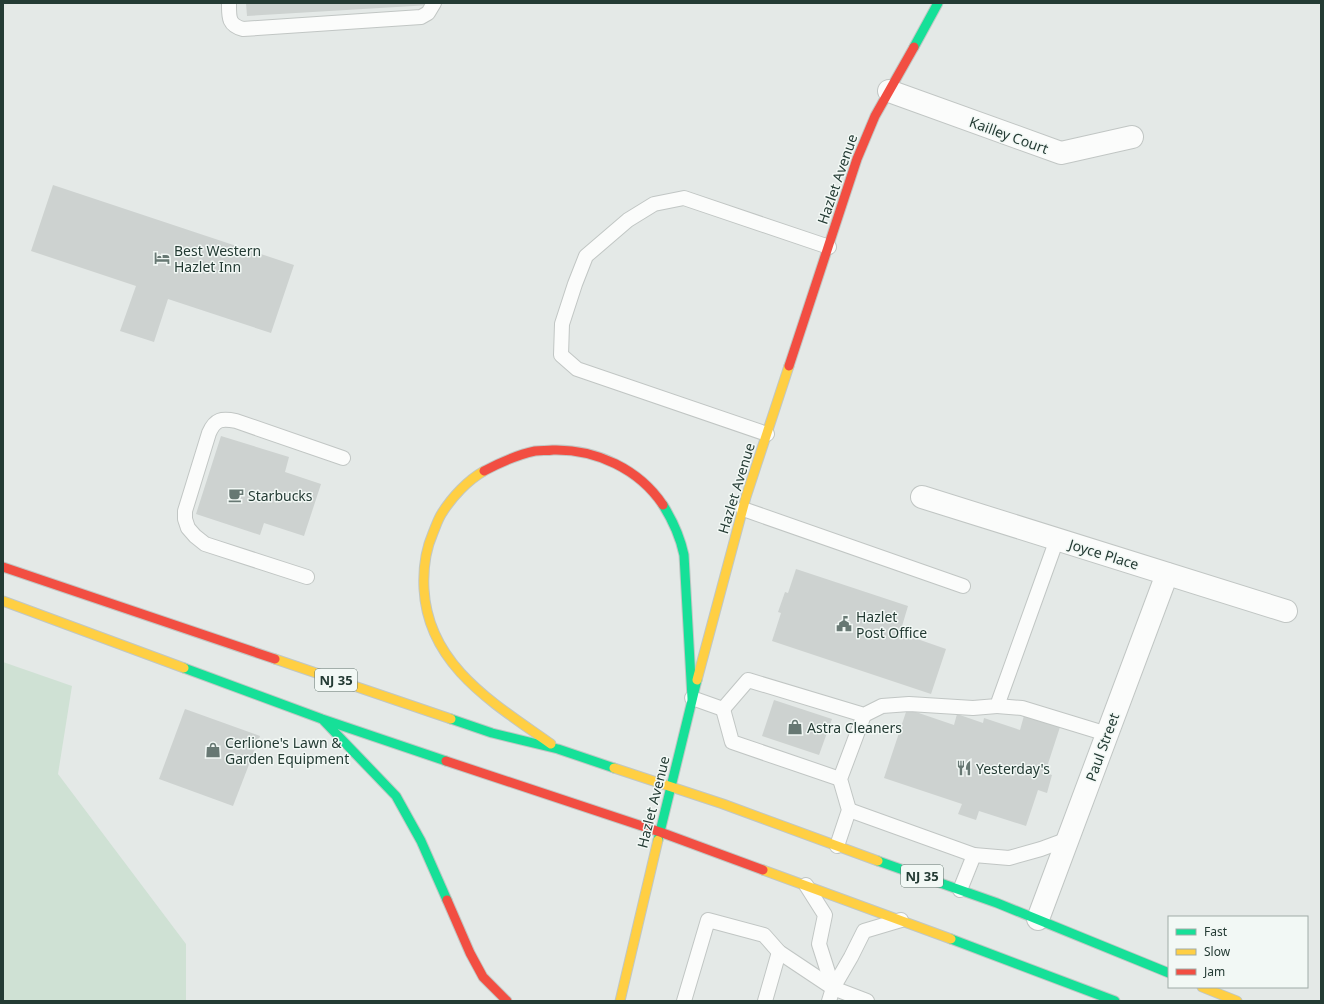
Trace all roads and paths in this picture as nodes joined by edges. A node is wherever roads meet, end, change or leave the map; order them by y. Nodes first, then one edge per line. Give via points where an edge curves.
1 (229, 3) edge
2 (434, 3) edge
3 (938, 3) edge
4 (889, 91) junction
5 (1132, 137) dead end
6 (829, 247) junction
7 (767, 434) junction
8 (343, 458) dead end
9 (922, 497) dead end
10 (743, 509) junction
11 (1057, 540) junction
12 (3, 567) edge
13 (1167, 574) junction
14 (307, 577) dead end
15 (963, 586) dead end
16 (3, 601) edge
17 (1286, 611) dead end
18 (692, 698) junction
19 (997, 706) junction
20 (723, 709) junction
21 (864, 715) junction
22 (322, 719) junction
23 (1107, 734) junction
24 (558, 749) junction
25 (840, 779) junction
26 (671, 786) junction
27 (849, 810) junction
28 (660, 832) junction
29 (1068, 839) junction
30 (837, 846) junction
31 (974, 855) junction
32 (805, 885) junction
33 (960, 890) junction
34 (1038, 919) junction
35 (901, 920) junction
36 (779, 952) junction
37 (1168, 973) edge
38 (1204, 988) edge
39 (831, 994) edge
40 (508, 1001) edge
41 (620, 1001) edge
42 (684, 1001) edge
43 (764, 1001) edge
44 (867, 1001) edge
45 (1115, 1001) edge
46 (1237, 1001) edge

1 - 2 lane via 229,18 237,28 244,29 421,16 428,13
3 - 4 main road, Hazlet Avenue
4 - 5 street, Kailley Court via 1061,153
4 - 6 main road, Hazlet Avenue via 875,116 858,159
6 - 7 main road, Hazlet Avenue
6 - 7 lane via 684,198 654,204 628,220 586,256 575,284 562,324 561,355 577,369
7 - 10 main road, Hazlet Avenue
8 - 14 lane via 236,421 218,421 209,433 186,504 185,519 188,528 206,544
9 - 11 street, Joyce Place
10 - 15 lane
10 - 18 main road, Hazlet Avenue
11 - 13 street, Joyce Place
11 - 19 lane
12 - 24 main road, NJ 35 via 492,733
13 - 17 street, Joyce Place
13 - 23 street, Paul Street
16 - 22 main road
18 - 20 lane
18 - 24 main road via 684,554 677,529 662,502 644,482 629,471 610,460 584,452 551,449 528,451 497,462 474,477 454,496 441,514 430,538 425,559 425,606 437,641 468,681
18 - 26 main road, Hazlet Avenue
19 - 21 lane via 973,708 909,704 882,706
19 - 23 lane via 1022,708
20 - 21 lane via 748,680
20 - 25 lane via 732,742
21 - 25 lane
22 - 28 main road
22 - 40 main road via 396,796 422,841 470,953 483,977
23 - 29 street, Paul Street
24 - 26 main road, NJ 35
25 - 27 lane
26 - 28 main road, Hazlet Avenue
26 - 30 main road, NJ 35
27 - 30 lane
27 - 31 lane
28 - 32 main road
28 - 41 main road, Hazlet Avenue
29 - 31 lane via 1009,858
29 - 34 street, Paul Street
30 - 33 main road, NJ 35
31 - 33 lane
32 - 35 main road
32 - 39 lane via 824,914 819,944
33 - 34 main road, NJ 35
34 - 37 main road, NJ 35
35 - 39 lane via 864,931
35 - 45 main road
36 - 39 lane
36 - 42 lane via 764,935 708,920
36 - 43 lane
38 - 46 main road
39 - 44 lane

